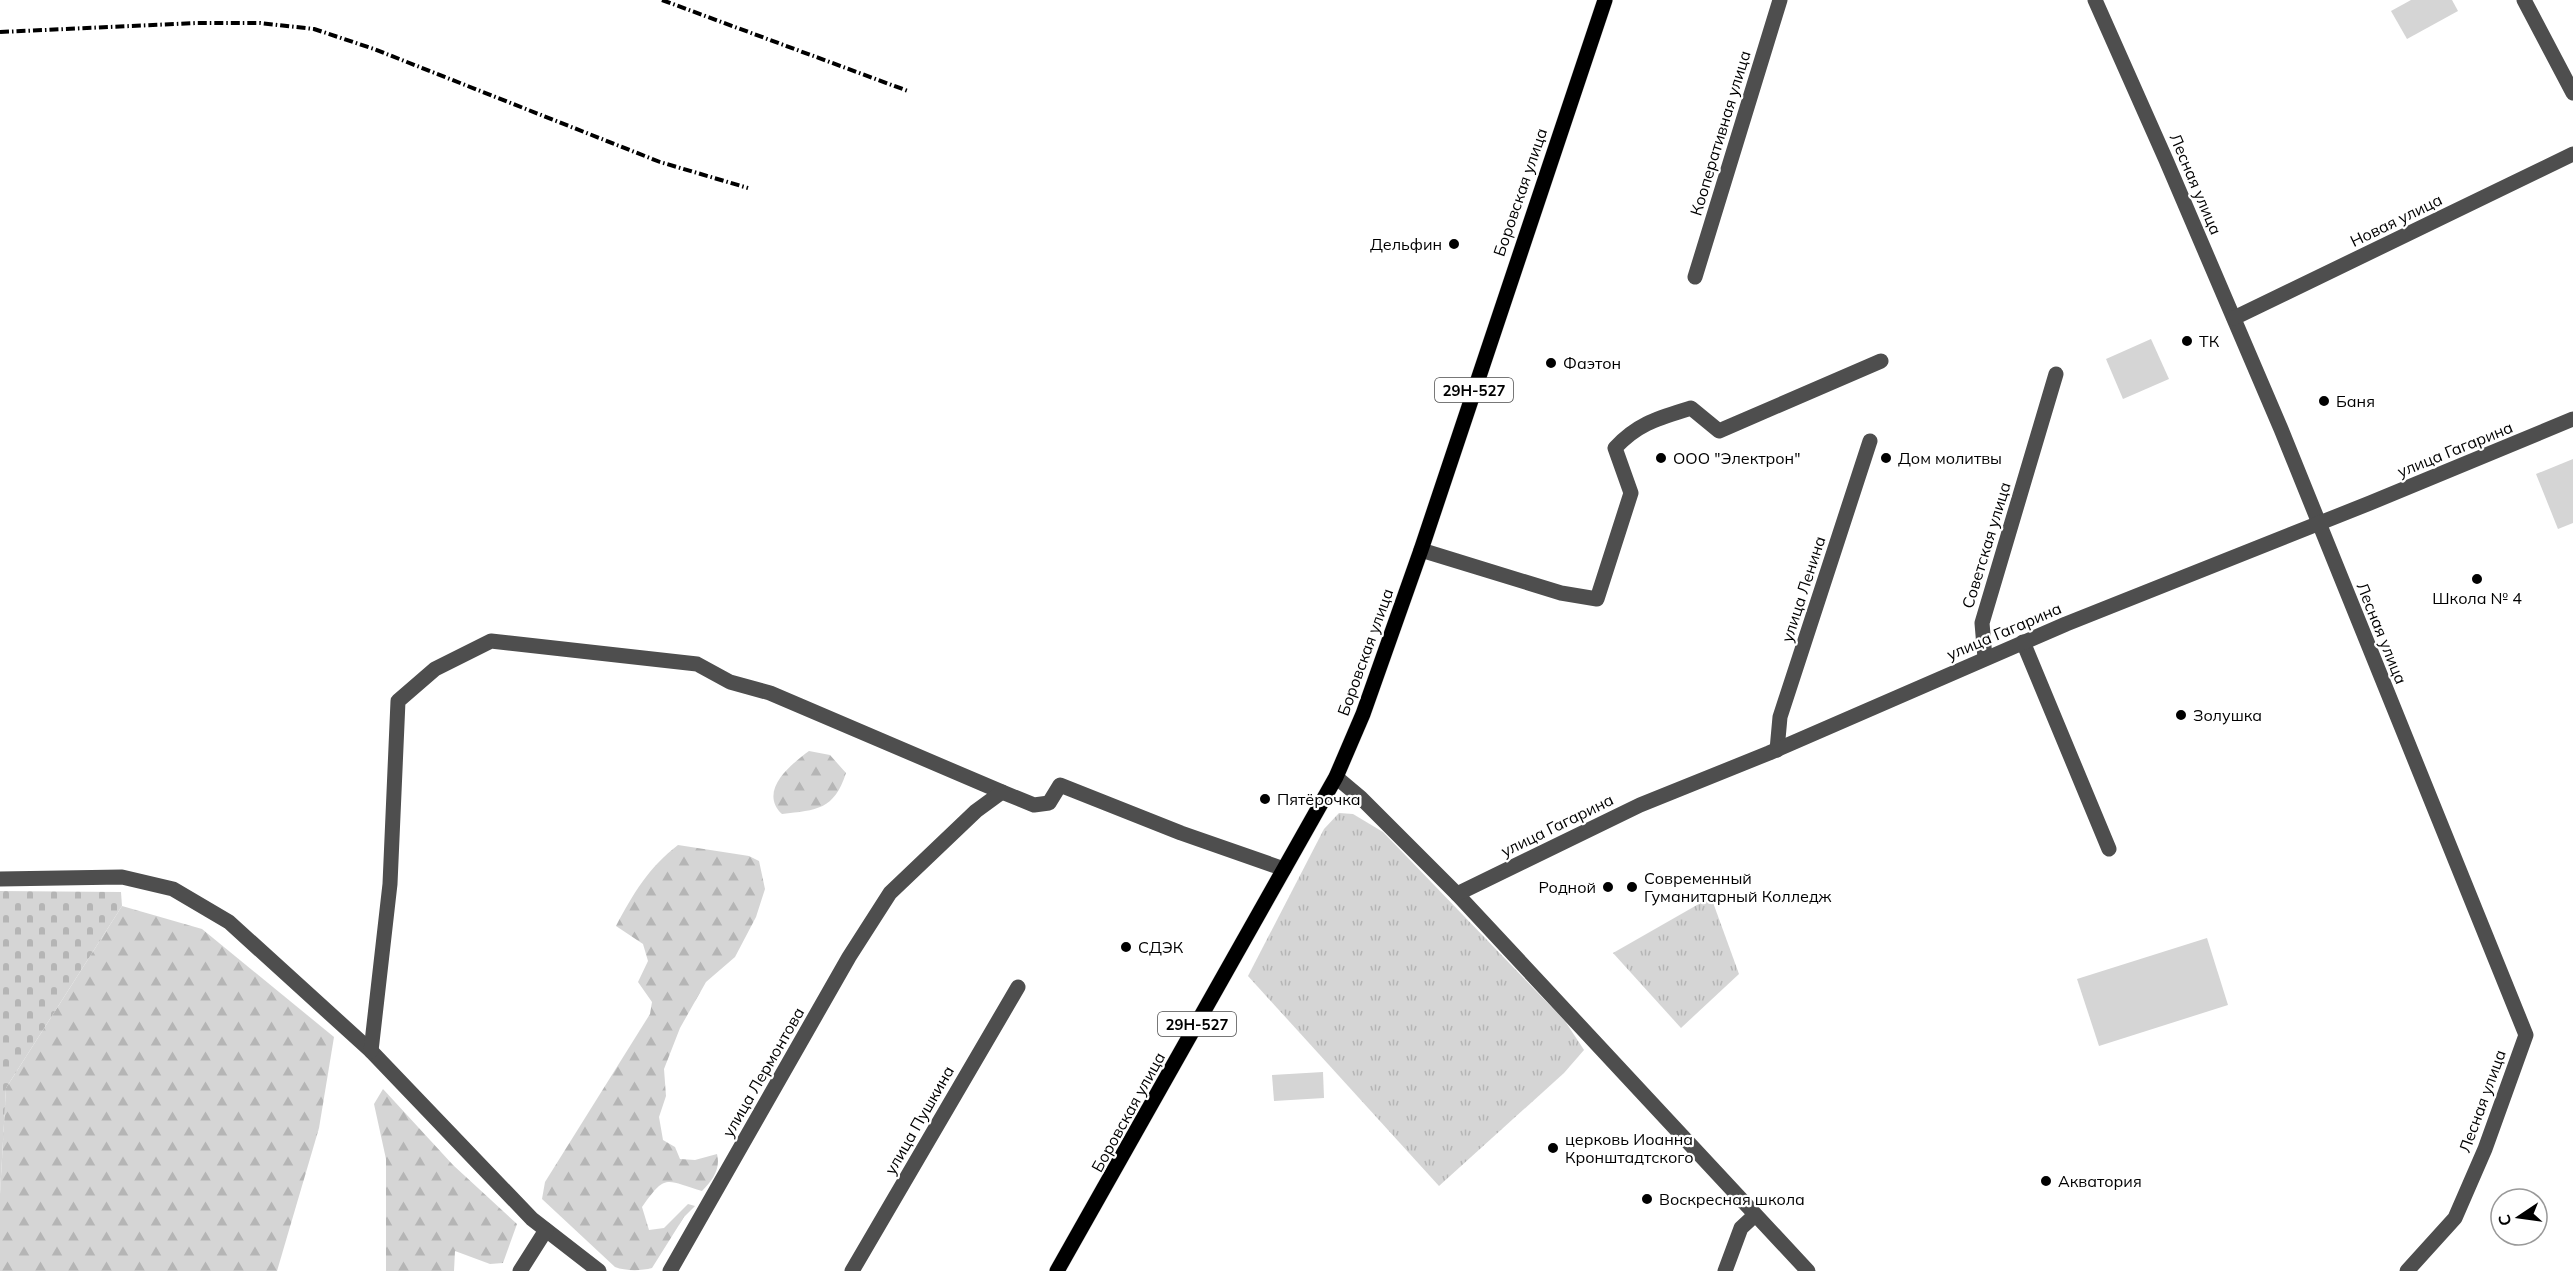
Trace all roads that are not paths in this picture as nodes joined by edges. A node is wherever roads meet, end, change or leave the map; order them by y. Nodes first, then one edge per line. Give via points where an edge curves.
1 (1605, 0) edge
2 (1780, 0) edge
3 (2095, 0) edge
4 (2524, 0) edge
5 (2573, 93) edge
6 (2573, 154) edge
7 (1695, 277) dead end
8 (2234, 318) junction
9 (1881, 361) dead end
10 (2056, 374) dead end
11 (2573, 419) edge
12 (1870, 441) dead end
13 (2319, 523) junction
14 (1421, 550) junction
15 (2023, 642) junction
16 (1985, 658) junction
17 (1777, 750) junction
18 (1336, 777) junction
19 (1002, 792) junction
20 (2109, 849) dead end
21 (1284, 869) junction
22 (0, 879) edge
23 (1457, 894) junction
24 (1018, 987) dead end
25 (371, 1051) junction
26 (1755, 1215) junction
27 (546, 1230) junction
28 (520, 1271) edge
29 (598, 1271) edge
30 (670, 1271) edge
31 (852, 1271) edge
32 (1057, 1271) edge
33 (1725, 1271) edge
34 (1808, 1271) edge
35 (2407, 1271) edge

1 - 14 main road, Боровская улица / 29Н-527
2 - 7 street, Кооперативная улица
3 - 8 street, Лесная улица
4 - 5 street
6 - 8 street, Новая улица
8 - 13 street, Лесная улица
9 - 14 street via 1719,431 1691,408 1643,424 1629,433 1615,448 1631,493 1597,599 1561,593
10 - 16 street, Советская улица via 1982,623
11 - 13 street, улица Гагарина
12 - 17 street, улица Ленина via 1779,717
13 - 15 street, улица Гагарина
13 - 35 street, Лесная улица via 2526,1035 2485,1149 2455,1218
14 - 18 main road, Боровская улица / 29Н-527 via 1363,714
15 - 16 street, улица Гагарина
15 - 20 street
16 - 17 street, улица Гагарина
17 - 23 street, улица Гагарина via 1640,805
18 - 21 main road, Боровская улица / 29Н-527
18 - 23 street
19 - 21 street via 1034,805 1049,803 1060,784
19 - 25 street via 770,693 730,682 697,664 491,641 435,669 398,701 390,884
19 - 30 street, улица Лермонтова via 890,892
21 - 32 main road, Боровская улица / 29Н-527
22 - 25 street via 122,877 173,889 229,922
23 - 26 street
24 - 31 street, улица Пушкина
25 - 27 street
26 - 33 street via 1741,1228
26 - 34 street
27 - 28 street
27 - 29 street

